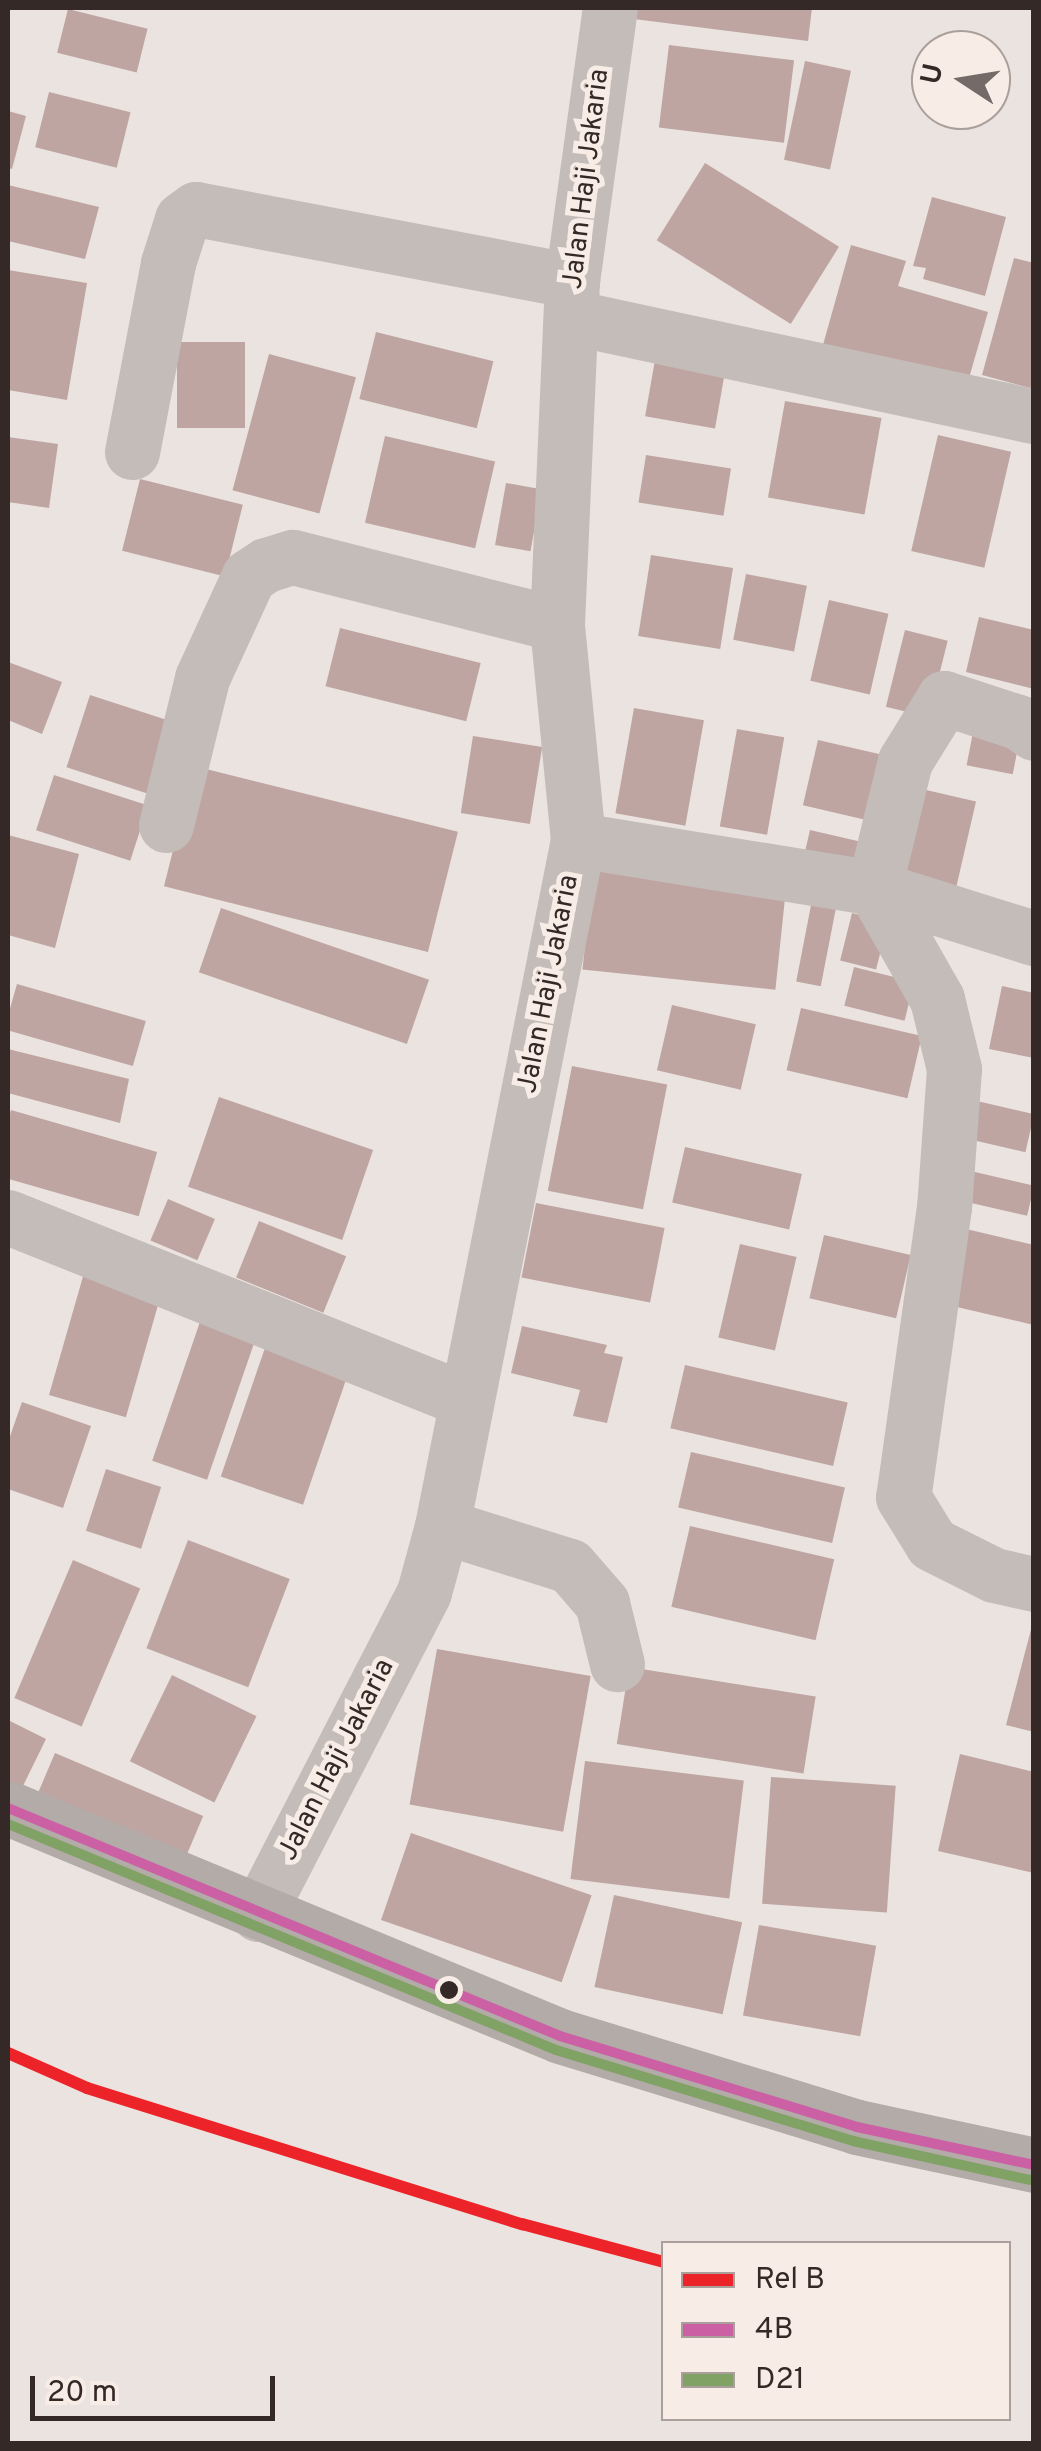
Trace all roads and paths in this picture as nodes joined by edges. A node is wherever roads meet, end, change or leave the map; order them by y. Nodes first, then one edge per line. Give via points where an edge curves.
1 (610, 8) edge
2 (571, 299) junction
3 (1034, 416) edge
4 (132, 452) dead end
5 (557, 624) junction
6 (1034, 733) edge
7 (166, 826) dead end
8 (578, 840) junction
9 (874, 888) junction
10 (1034, 938) edge
11 (8, 1216) edge
12 (466, 1400) junction
13 (442, 1526) junction
14 (1034, 1584) edge
15 (617, 1664) dead end
16 (8, 1808) edge
17 (8, 1847) edge
18 (258, 1914) junction
19 (1034, 2166) edge

1 - 2 street, Jalan Haji Jakaria
2 - 3 street
2 - 4 street via 196,209 182,219 168,263
2 - 5 street, Jalan Haji Jakaria
5 - 7 street via 293,557 266,565 249,576 202,678
5 - 8 street, Jalan Haji Jakaria
6 - 9 street via 944,698 905,761
8 - 9 street
8 - 12 street, Jalan Haji Jakaria
9 - 10 street
9 - 14 street via 937,999 954,1070 944,1206 903,1497 932,1544 994,1575
11 - 12 street
12 - 13 street, Jalan Haji Jakaria
13 - 15 street via 570,1566 602,1603
13 - 18 street, Jalan Haji Jakaria via 424,1592
16 - 18 main road
17 - 18 main road
18 - 19 main road via 560,2036 857,2127

